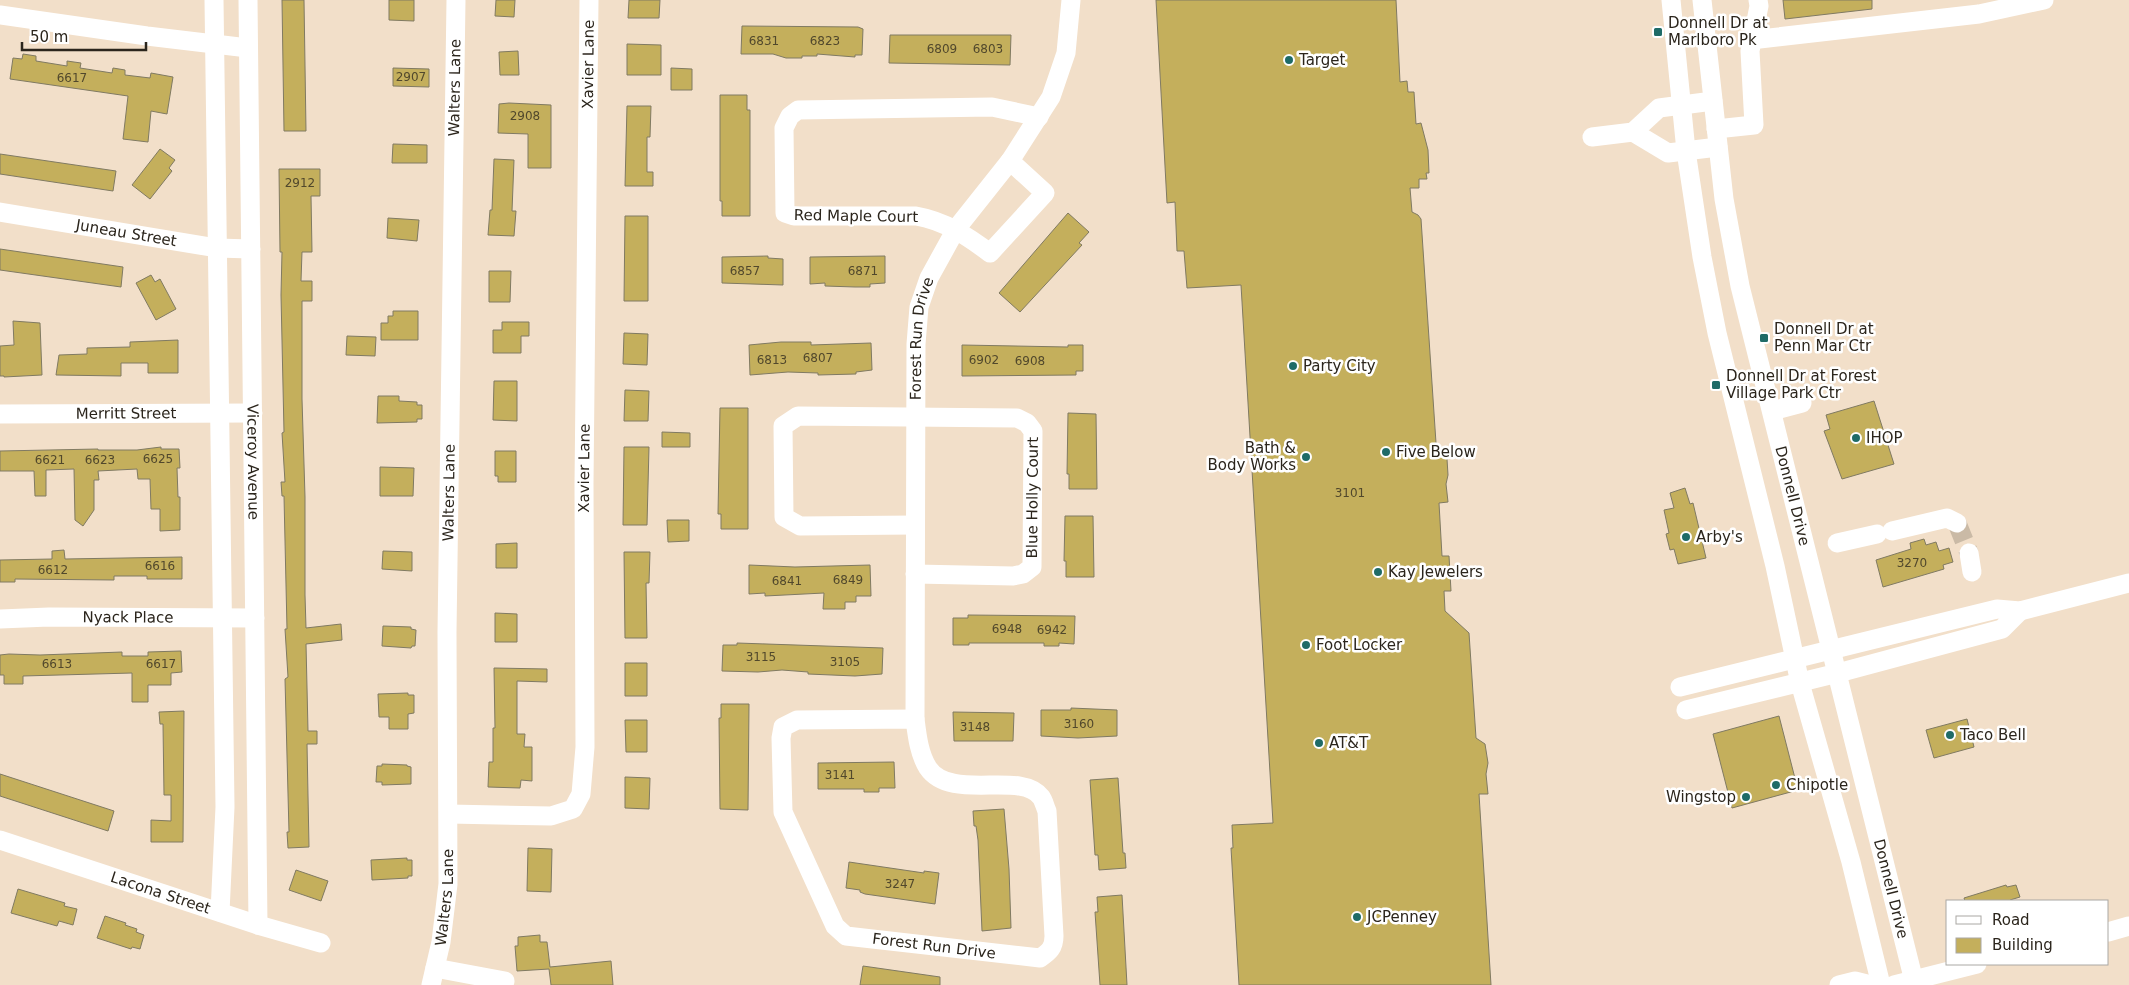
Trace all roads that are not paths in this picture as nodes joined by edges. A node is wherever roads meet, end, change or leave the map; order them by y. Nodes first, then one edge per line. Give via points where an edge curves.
1 (214, 0) edge
2 (248, 0) edge
3 (456, 0) edge
4 (589, 0) edge
5 (1071, 0) edge
6 (1671, 0) edge
7 (1702, 0) edge
8 (1758, 0) edge
9 (2044, 0) edge
10 (0, 16) edge
11 (1751, 40) junction
12 (214, 45) junction
13 (248, 48) junction
14 (1713, 101) junction
15 (1681, 104) junction
16 (1039, 116) junction
17 (1633, 132) junction
18 (1592, 137) dead end
19 (1717, 138) junction
20 (1686, 151) junction
21 (1010, 161) junction
22 (0, 212) edge
23 (956, 229) junction
24 (217, 248) junction
25 (251, 249) junction
26 (1802, 403) dead end
27 (1772, 412) junction
28 (219, 413) junction
29 (254, 413) junction
30 (0, 414) edge
31 (918, 418) junction
32 (1958, 524) dead end
33 (916, 525) junction
34 (1837, 544) dead end
35 (1969, 553) tunnel mouth
36 (1972, 572) dead end
37 (915, 574) junction
38 (2129, 583) edge
39 (2020, 611) junction
40 (223, 618) junction
41 (255, 618) junction
42 (0, 619) edge
43 (1832, 651) junction
44 (1795, 660) junction
45 (1838, 673) junction
46 (1800, 682) junction
47 (1680, 688) dead end
48 (1686, 710) dead end
49 (916, 719) junction
50 (449, 814) junction
51 (0, 840) edge
52 (220, 912) junction
53 (258, 925) junction
54 (2129, 926) edge
55 (2109, 932) edge
56 (321, 942) dead end
57 (1974, 965) edge
58 (433, 977) edge
59 (505, 982) dead end
60 (1914, 982) edge
61 (1839, 985) edge
62 (1871, 985) edge
63 (1882, 985) edge
64 (1894, 985) edge

1 - 12 street
2 - 13 street, Viceroy Avenue
3 - 50 street, Walters Lane via 448,632
4 - 50 street, Xavier Lane via 585,747 581,794 573,809 551,816
5 - 16 street, Forest Run Drive via 1066,53 1051,97
6 - 15 street
7 - 14 street, Donnell Drive
8 - 11 street
9 - 11 street via 1979,14
10 - 12 street
11 - 19 street via 1754,125
12 - 13 street
12 - 24 street
13 - 25 street, Viceroy Avenue
14 - 15 street
14 - 19 street, Donnell Drive
15 - 17 street via 1659,108
15 - 20 street
16 - 21 street, Forest Run Drive
16 - 23 street, Red Maple Court via 992,107 813,109 798,110 790,116 784,128 785,213 794,216 916,216
17 - 18 street
17 - 20 street via 1668,153
19 - 20 street
19 - 27 street, Donnell Drive via 1740,286
20 - 44 street via 1717,333
21 - 23 street, Forest Run Drive
21 - 23 street, Red Maple Court via 1045,193 990,253
22 - 24 street, Juneau Street
23 - 31 street, Forest Run Drive via 929,278 919,307 916,344
24 - 25 street, Juneau Street
24 - 28 street
25 - 29 street, Viceroy Avenue
26 - 27 street
27 - 43 street, Donnell Drive
28 - 29 street, Merritt Street
28 - 30 street, Merritt Street
28 - 40 street
29 - 41 street, Viceroy Avenue
31 - 33 street, Forest Run Drive
31 - 33 street via 798,416 783,426 784,517 800,526
31 - 37 street, Blue Holly Court via 1018,418 1027,423 1032,431 1033,555 1032,567 1013,576
32 - 34 street via 1947,518
33 - 37 street, Forest Run Drive
35 - 36 street
37 - 49 street, Forest Run Drive
38 - 39 street
39 - 43 street via 1997,609
39 - 45 street via 2002,629
40 - 41 street, Nyack Place
40 - 42 street, Nyack Place
40 - 52 street via 225,807
41 - 53 street, Viceroy Avenue
43 - 44 street
43 - 45 street, Donnell Drive
44 - 46 street
44 - 47 street
45 - 46 street
45 - 60 street, Donnell Drive
46 - 48 street
46 - 63 street
49 - 49 street, Forest Run Drive via 923,756 929,769 942,779 964,784 1020,786 1041,797 1047,811 1054,945 1040,958 846,936 835,926 783,812 783,727 797,720
50 - 58 street, Walters Lane via 448,884
51 - 52 street, Lacona Street
52 - 53 street, Lacona Street
53 - 56 street, Lacona Street
54 - 55 street
57 - 60 street
58 - 59 street
60 - 64 street
61 - 62 street via 1855,981

